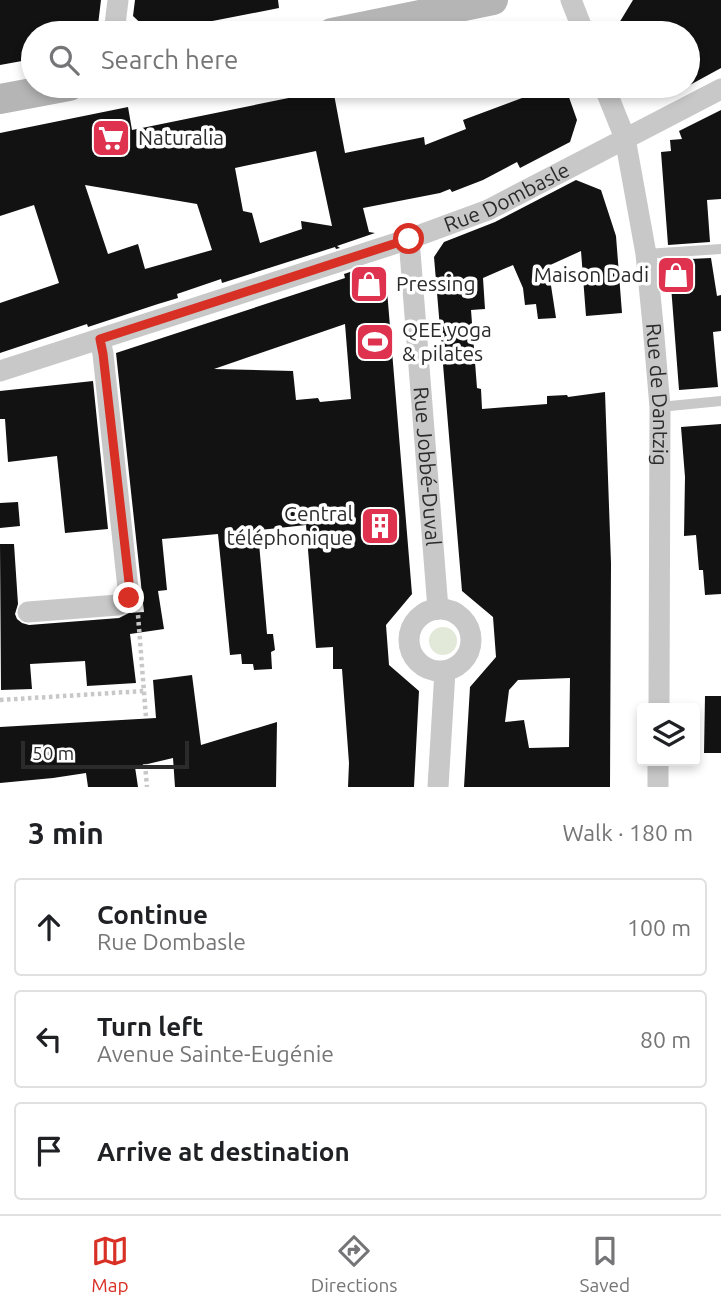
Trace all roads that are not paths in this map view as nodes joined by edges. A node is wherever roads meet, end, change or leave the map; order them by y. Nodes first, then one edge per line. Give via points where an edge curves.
1 (118, 0) edge
2 (494, 0) edge
3 (571, 0) edge
4 (442, 5) edge
5 (115, 21) edge
6 (379, 21) edge
7 (579, 21) edge
8 (721, 89) edge
9 (21, 95) edge
10 (609, 98) edge
11 (0, 99) edge
12 (625, 138) junction
13 (409, 239) junction
14 (721, 249) edge
15 (646, 254) junction
16 (100, 339) junction
17 (0, 371) edge
18 (721, 401) edge
19 (660, 407) junction
20 (438, 609) junction
21 (28, 612) dead end
22 (444, 671) junction
23 (659, 703) edge
24 (658, 766) edge
25 (438, 787) edge
26 (658, 787) edge

1 - 5 street
2 - 4 main road
3 - 7 street
4 - 6 main road
8 - 12 street, Rue Dombasle
9 - 11 main road
10 - 12 street, Rue de Dantzig
12 - 13 street, Rue Dombasle via 488,210
12 - 15 street, Rue de Dantzig
13 - 16 street, Rue Dombasle
13 - 20 street, Rue Jobbé-Duval
14 - 15 lane
15 - 19 street, Rue de Dantzig
16 - 17 street, Rue Dombasle
16 - 21 street via 129,598 118,605
18 - 19 lane
19 - 23 street, Rue de Dantzig
20 - 22 street via 462,618 470,633 466,657
20 - 22 street via 413,624 409,644 425,668
22 - 25 street
24 - 26 street

